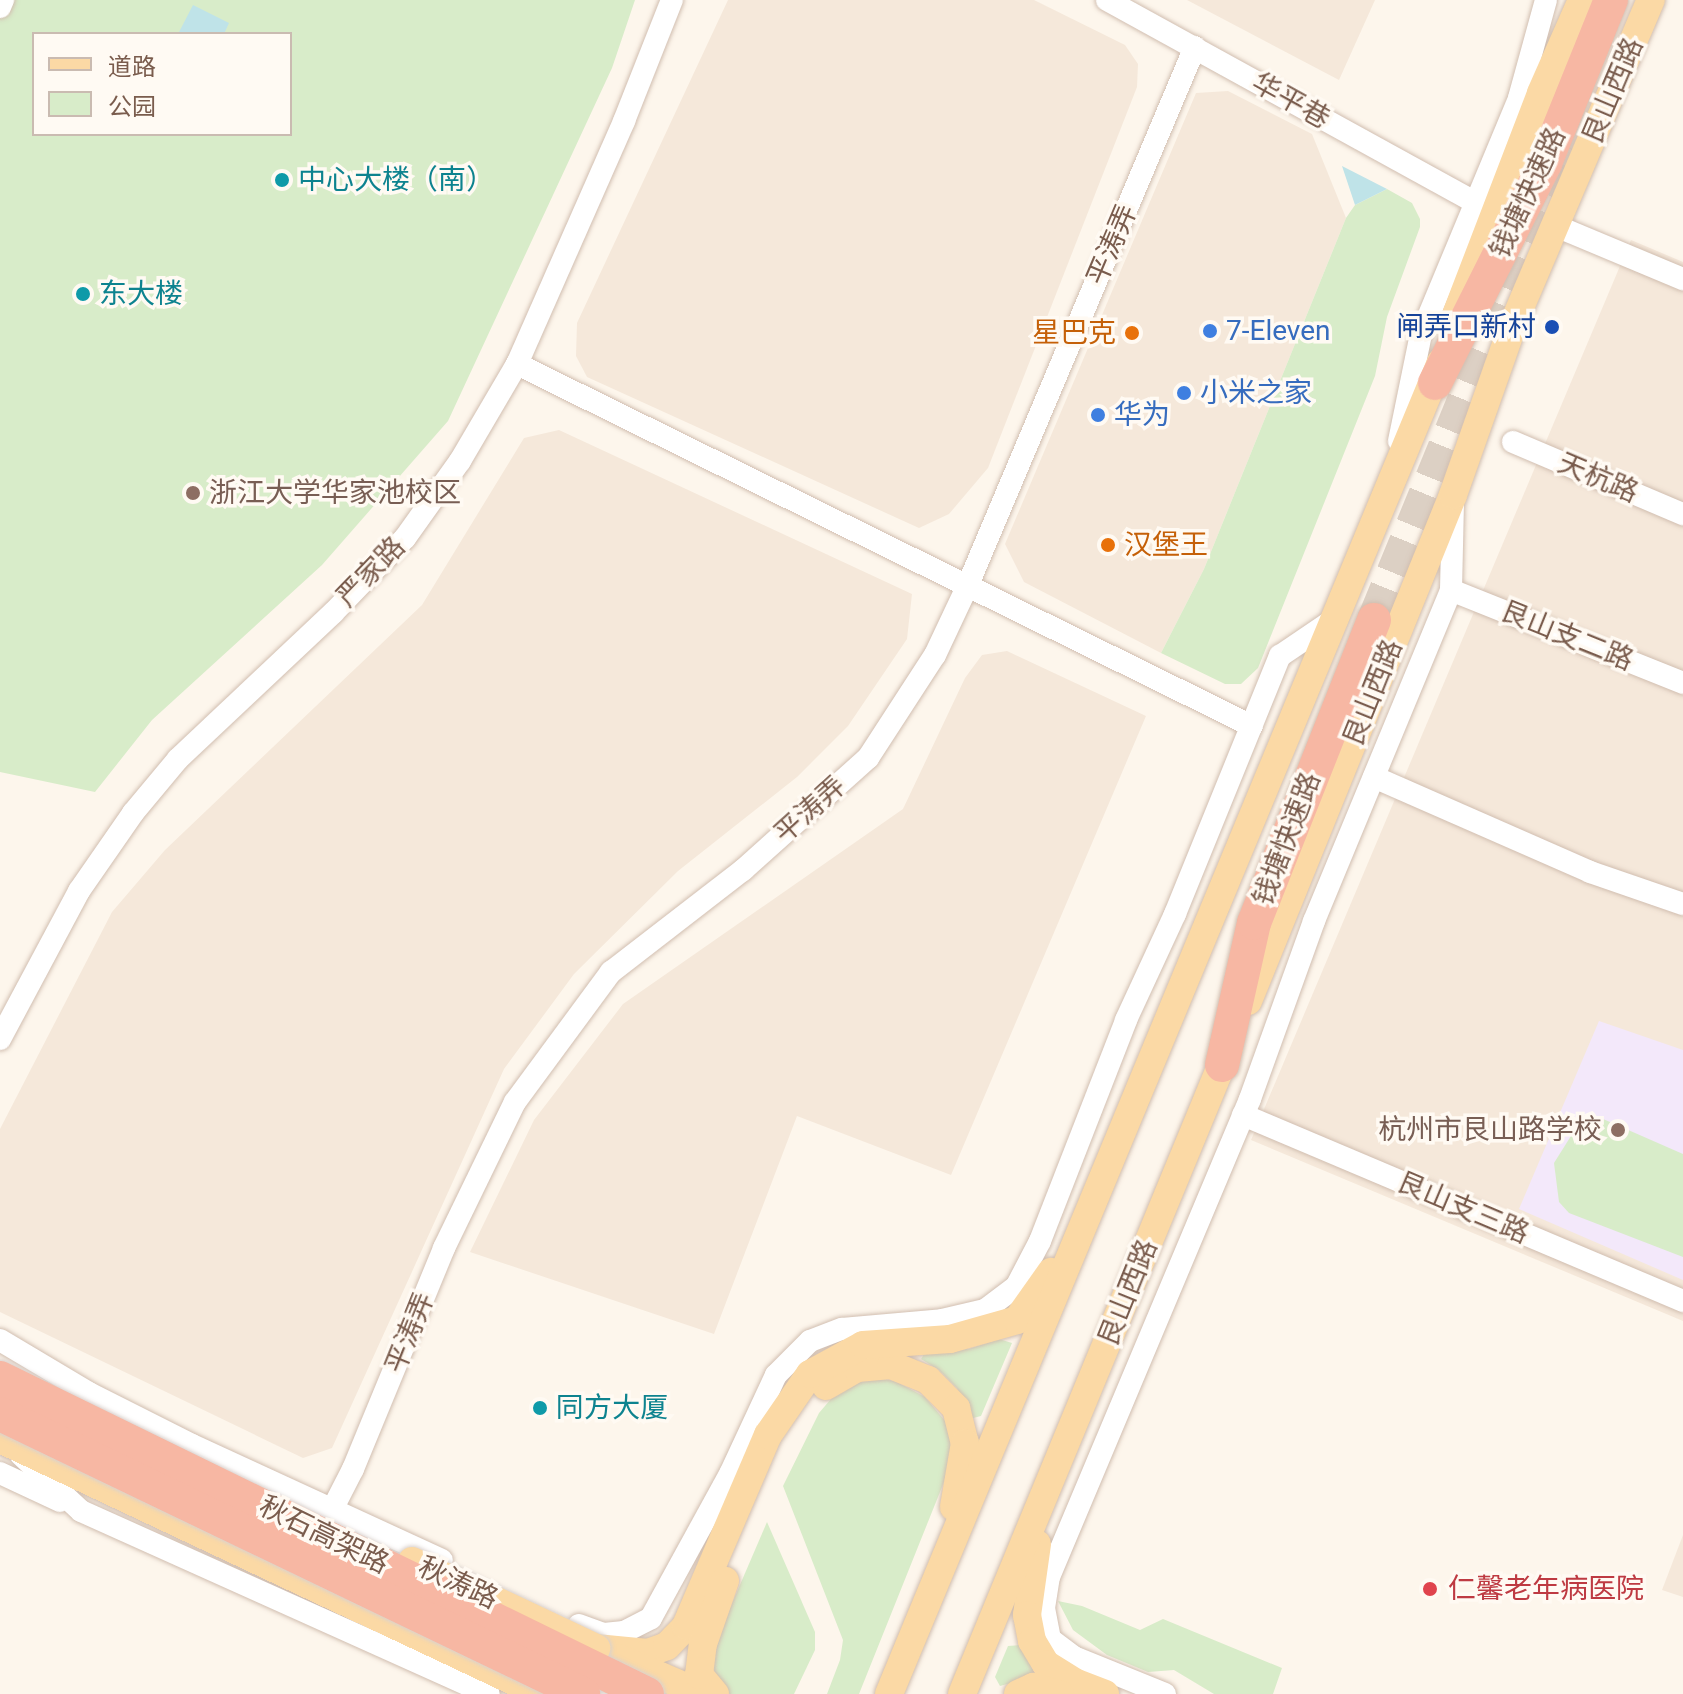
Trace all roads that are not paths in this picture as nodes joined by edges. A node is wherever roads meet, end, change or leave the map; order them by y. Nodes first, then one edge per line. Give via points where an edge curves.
1 (3, 0) edge
2 (672, 0) edge
3 (1107, 0) edge
4 (1546, 0) edge
5 (1565, 0) edge
6 (1582, 0) edge
7 (1611, 0) edge
8 (1651, 0) edge
9 (0, 7) edge
10 (1195, 47) junction
11 (1541, 93) junction
12 (1475, 202) junction
13 (1556, 226) junction
14 (1683, 279) edge
15 (517, 364) junction
16 (1435, 383) junction
17 (1513, 442) dead end
18 (1390, 483) junction
19 (1453, 495) junction
20 (1683, 514) edge
21 (967, 587) junction
22 (1451, 590) junction
23 (1333, 620) junction
24 (1374, 620) tunnel mouth
25 (1683, 683) edge
26 (1252, 726) junction
27 (1374, 777) junction
28 (1683, 904) edge
29 (0, 1039) edge
30 (1222, 1065) junction
31 (1243, 1115) junction
32 (1078, 1236) junction
33 (1683, 1301) edge
34 (0, 1340) edge
35 (0, 1361) edge
36 (0, 1378) edge
37 (3, 1432) edge
38 (0, 1473) edge
39 (1053, 1476) junction
40 (333, 1508) junction
41 (81, 1511) junction
42 (947, 1556) junction
43 (579, 1625) junction
44 (596, 1648) junction
45 (564, 1693) edge
46 (489, 1694) edge
47 (647, 1694) edge
48 (702, 1694) edge
49 (715, 1694) edge
50 (889, 1694) edge
51 (962, 1694) edge
52 (1018, 1694) edge
53 (1060, 1694) edge
54 (1105, 1694) edge
55 (1165, 1694) edge

1 - 9 street
2 - 15 street, 严家路
3 - 10 street, 华平巷
4 - 12 street via 1519,98
5 - 11 main road
6 - 11 main road
7 - 16 highway, 钱塘快速路 via 1545,163
8 - 13 main road, 艮山西路
10 - 12 street, 华平巷
10 - 21 street, 平涛弄
11 - 16 main road via 1462,293
12 - 18 street via 1421,334
13 - 14 street
13 - 19 main road, 艮山西路 via 1514,322
15 - 21 street
15 - 29 street, 严家路 via 460,461 405,538 178,759 133,813 79,891
16 - 18 main road
17 - 20 street, 天杭路
18 - 23 main road
19 - 22 street
19 - 30 main road, 艮山西路
21 - 26 street
21 - 40 street, 平涛弄 via 935,655 868,758 743,870 611,972 515,1102 444,1248
22 - 25 street, 艮山支二路
22 - 27 street
23 - 26 street via 1280,656
23 - 32 main road
24 - 30 highway, 钱塘快速路 via 1254,923
26 - 43 street via 1126,1020 1040,1241 1016,1287 985,1310 942,1320 842,1329 810,1341 776,1375 730,1474 651,1618 624,1632 604,1634
27 - 28 street via 1576,867
27 - 31 street
30 - 39 main road, 艮山西路
31 - 33 street, 艮山支三路
31 - 55 street via 1049,1577 1044,1608 1050,1639 1074,1657
32 - 42 main road
32 - 44 main road via 1017,1320 950,1339 863,1345 810,1374 768,1435 686,1626 667,1646 648,1653
34 - 40 street via 115,1406
35 - 44 main road, 秋涛路, bridge via 134,1432
36 - 47 highway, 秋石高架路, bridge
37 - 41 street
37 - 45 highway, 秋石高架路, bridge
38 - 41 street
39 - 51 main road, 艮山西路
39 - 54 main road via 1029,1588 1032,1641 1046,1664
40 - 43 street
41 - 46 street
42 - 49 main road via 965,1443 956,1408 928,1380 891,1365 857,1368 831,1381 784,1442 715,1604 699,1675
42 - 50 main road
43 - 45 street
44 - 48 main road, 秋涛路
52 - 53 main road via 1033,1687

